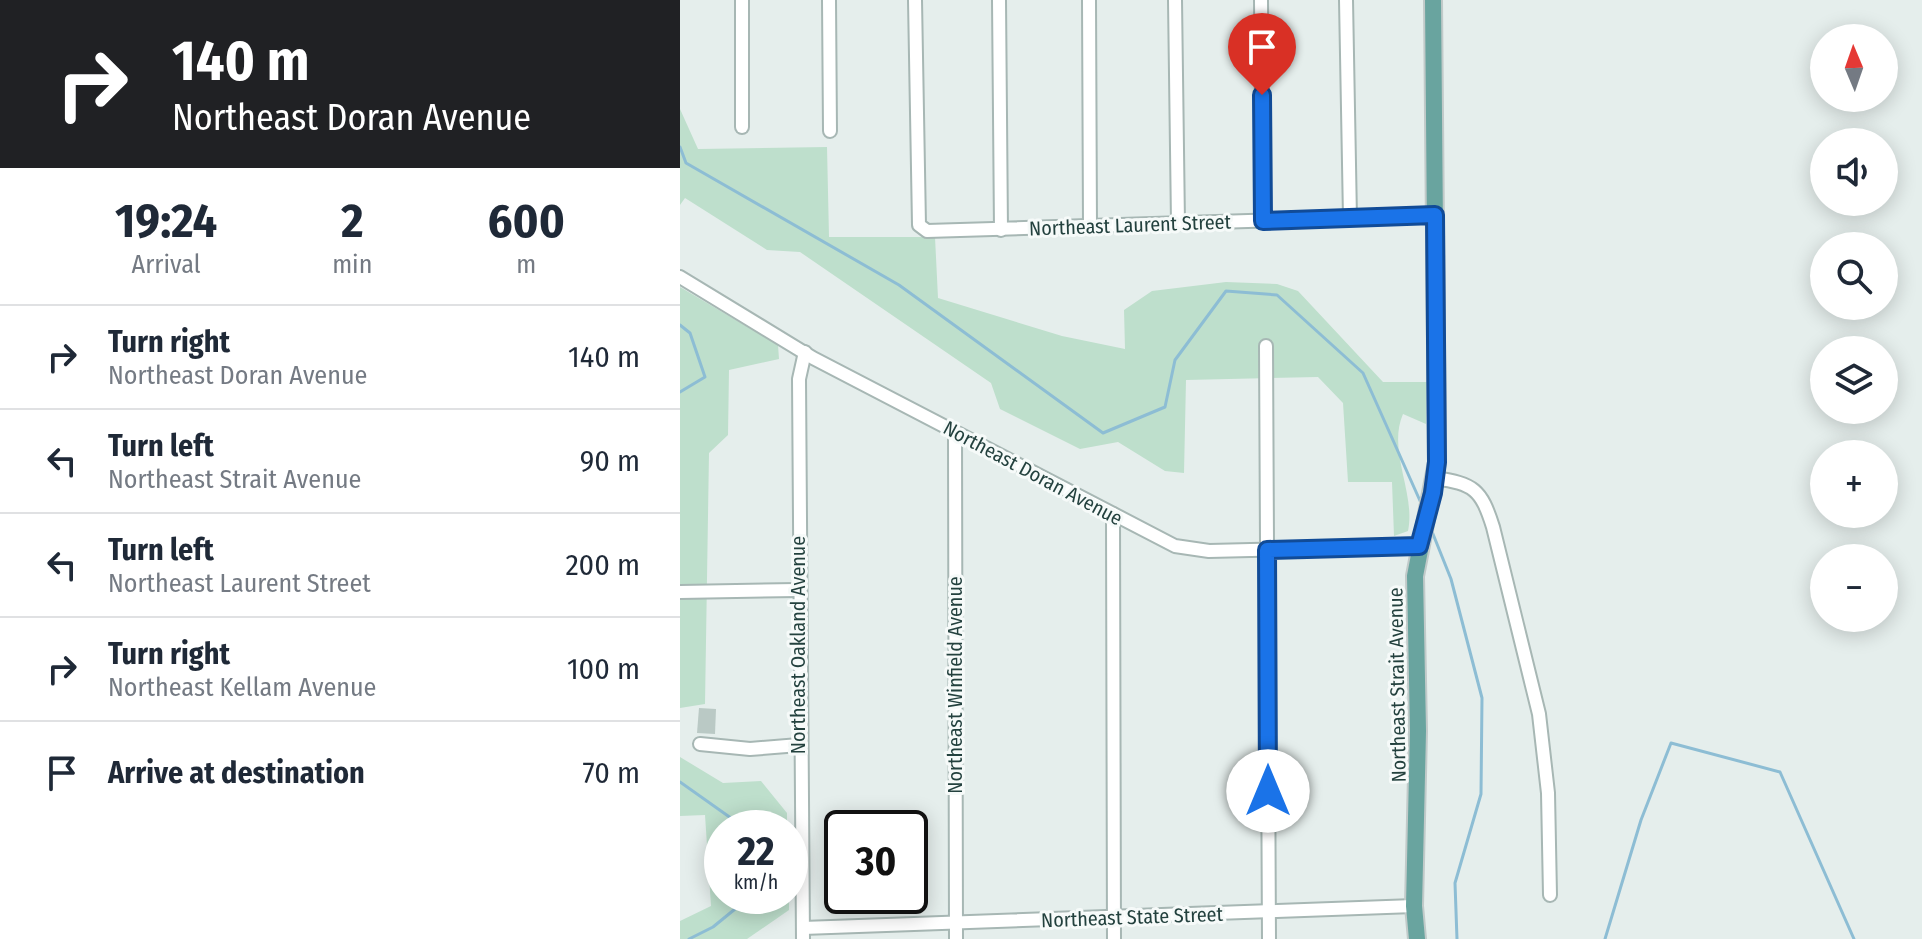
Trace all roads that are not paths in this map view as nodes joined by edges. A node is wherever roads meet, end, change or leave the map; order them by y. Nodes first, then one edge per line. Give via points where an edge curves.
1 (742, 0) edge
2 (829, 0) edge
3 (915, 0) edge
4 (999, 0) edge
5 (1089, 0) edge
6 (1175, 0) edge
7 (1261, 0) edge
8 (1346, 0) edge
9 (1433, 0) edge
10 (742, 127) dead end
11 (830, 131) dead end
12 (1435, 215) junction
13 (1350, 218) junction
14 (1263, 221) junction
15 (1178, 223) junction
16 (1090, 226) junction
17 (1001, 230) junction
18 (680, 277) edge
19 (1266, 346) dead end
20 (805, 352) junction
21 (955, 432) junction
22 (1435, 478) junction
23 (1113, 514) junction
24 (1419, 546) junction
25 (1267, 550) junction
26 (797, 590) junction
27 (680, 592) edge
28 (700, 744) dead end
29 (799, 745) junction
30 (1550, 895) dead end
31 (1414, 906) junction
32 (1269, 912) junction
33 (1114, 917) junction
34 (956, 923) junction
35 (803, 934) edge
36 (956, 939) edge
37 (1114, 939) edge
38 (1269, 939) edge
39 (1417, 939) edge

1 - 10 street
2 - 11 street
3 - 17 street, Northeast Laurent Street via 922,228
4 - 17 street
5 - 16 street
6 - 15 street
7 - 14 street
8 - 13 street
9 - 12 main road, Northeast Strait Avenue
12 - 13 street, Northeast Laurent Street
12 - 22 main road, Northeast Strait Avenue
13 - 14 street, Northeast Laurent Street
14 - 15 street, Northeast Laurent Street
15 - 16 street, Northeast Laurent Street
16 - 17 street, Northeast Laurent Street
18 - 20 street, Northeast Doran Avenue
19 - 25 street
20 - 21 street, Northeast Doran Avenue
20 - 26 street, Northeast Oakland Avenue via 799,379
21 - 23 street, Northeast Doran Avenue
21 - 34 street, Northeast Winfield Avenue
22 - 24 main road, Northeast Strait Avenue
22 - 30 street via 1472,487 1485,502 1493,527 1539,714 1548,793
23 - 25 street, Northeast Doran Avenue via 1186,549
23 - 33 street
24 - 25 street, Northeast Doran Avenue
24 - 31 main road, Northeast Strait Avenue
25 - 32 street
26 - 27 street
26 - 29 street, Northeast Oakland Avenue
28 - 29 street via 750,749
29 - 35 street, Northeast Oakland Avenue
31 - 32 street, Northeast State Street
31 - 39 main road, Northeast Strait Avenue
32 - 33 street, Northeast State Street
32 - 38 street
33 - 34 street, Northeast State Street
33 - 37 street
34 - 35 street, Northeast State Street
34 - 36 street, Northeast Winfield Avenue

